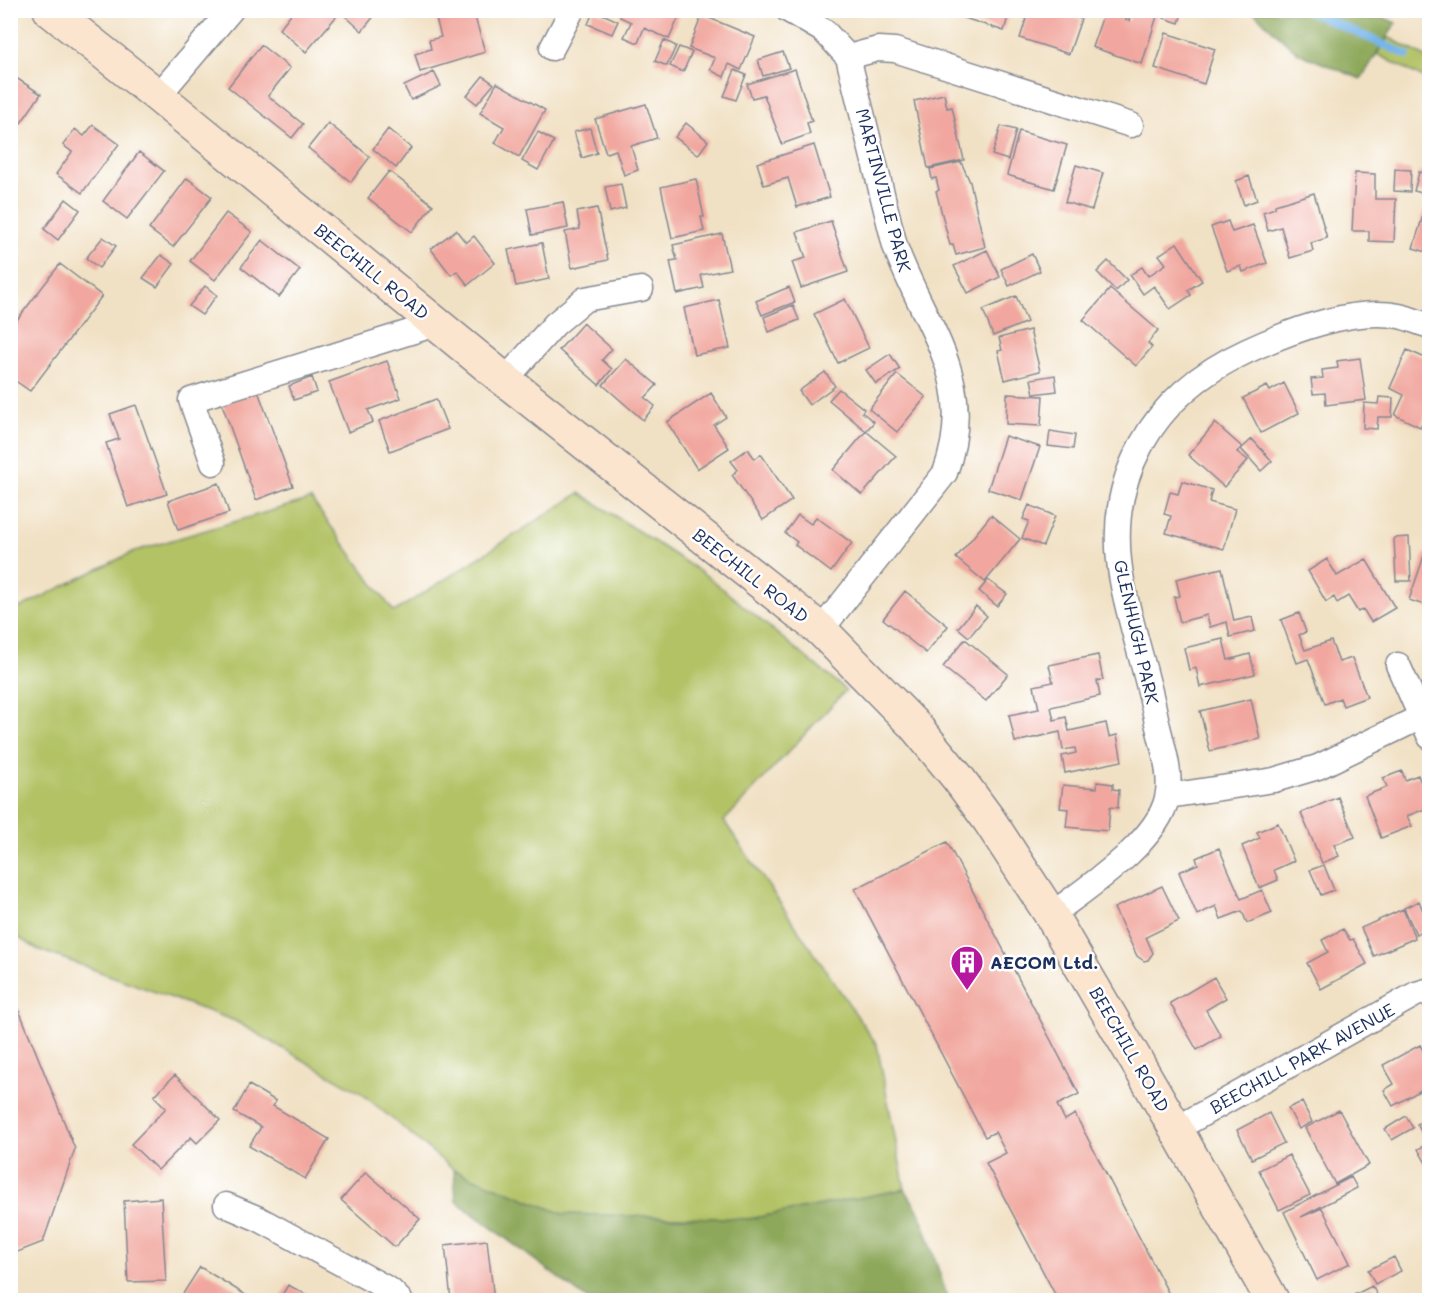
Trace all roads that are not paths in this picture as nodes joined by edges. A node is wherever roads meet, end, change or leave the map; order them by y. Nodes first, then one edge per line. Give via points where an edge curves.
1 (50, 10) edge
2 (231, 10) edge
3 (572, 10) edge
4 (788, 10) edge
5 (552, 48) dead end
6 (848, 57) junction
7 (158, 96) junction
8 (1131, 125) dead end
9 (641, 289) dead end
10 (436, 324) junction
11 (1430, 326) edge
12 (505, 380) junction
13 (213, 463) dead end
14 (821, 630) junction
15 (1398, 665) dead end
16 (1425, 727) edge
17 (1168, 796) junction
18 (1051, 915) junction
19 (1430, 990) edge
20 (1176, 1129) junction
21 (226, 1205) dead end
22 (400, 1300) edge
23 (1272, 1300) edge

1 - 7 street, BEECHILL ROAD
2 - 7 street
3 - 5 street
4 - 6 street, MARTINVILLE PARK via 824,31
6 - 8 street via 895,50
6 - 14 street, MARTINVILLE PARK via 895,246 949,363 958,419 954,449 945,473
7 - 10 street, BEECHILL ROAD
9 - 12 street via 585,299 555,324
10 - 12 street, BEECHILL ROAD
10 - 13 street via 191,400
11 - 17 street, GLENHUGH PARK via 1400,316 1371,314 1273,339 1224,361 1189,387 1161,413 1142,441 1124,484 1118,511 1118,546 1123,585 1152,699
12 - 14 street, BEECHILL ROAD
14 - 18 street, BEECHILL ROAD via 916,727 958,778
15 - 16 street
16 - 17 street via 1274,780
17 - 18 street via 1156,822 1125,857
18 - 20 street, BEECHILL ROAD
19 - 20 street, BEECHILL PARK AVENUE via 1416,994
20 - 23 street, BEECHILL ROAD
21 - 22 street via 381,1285

